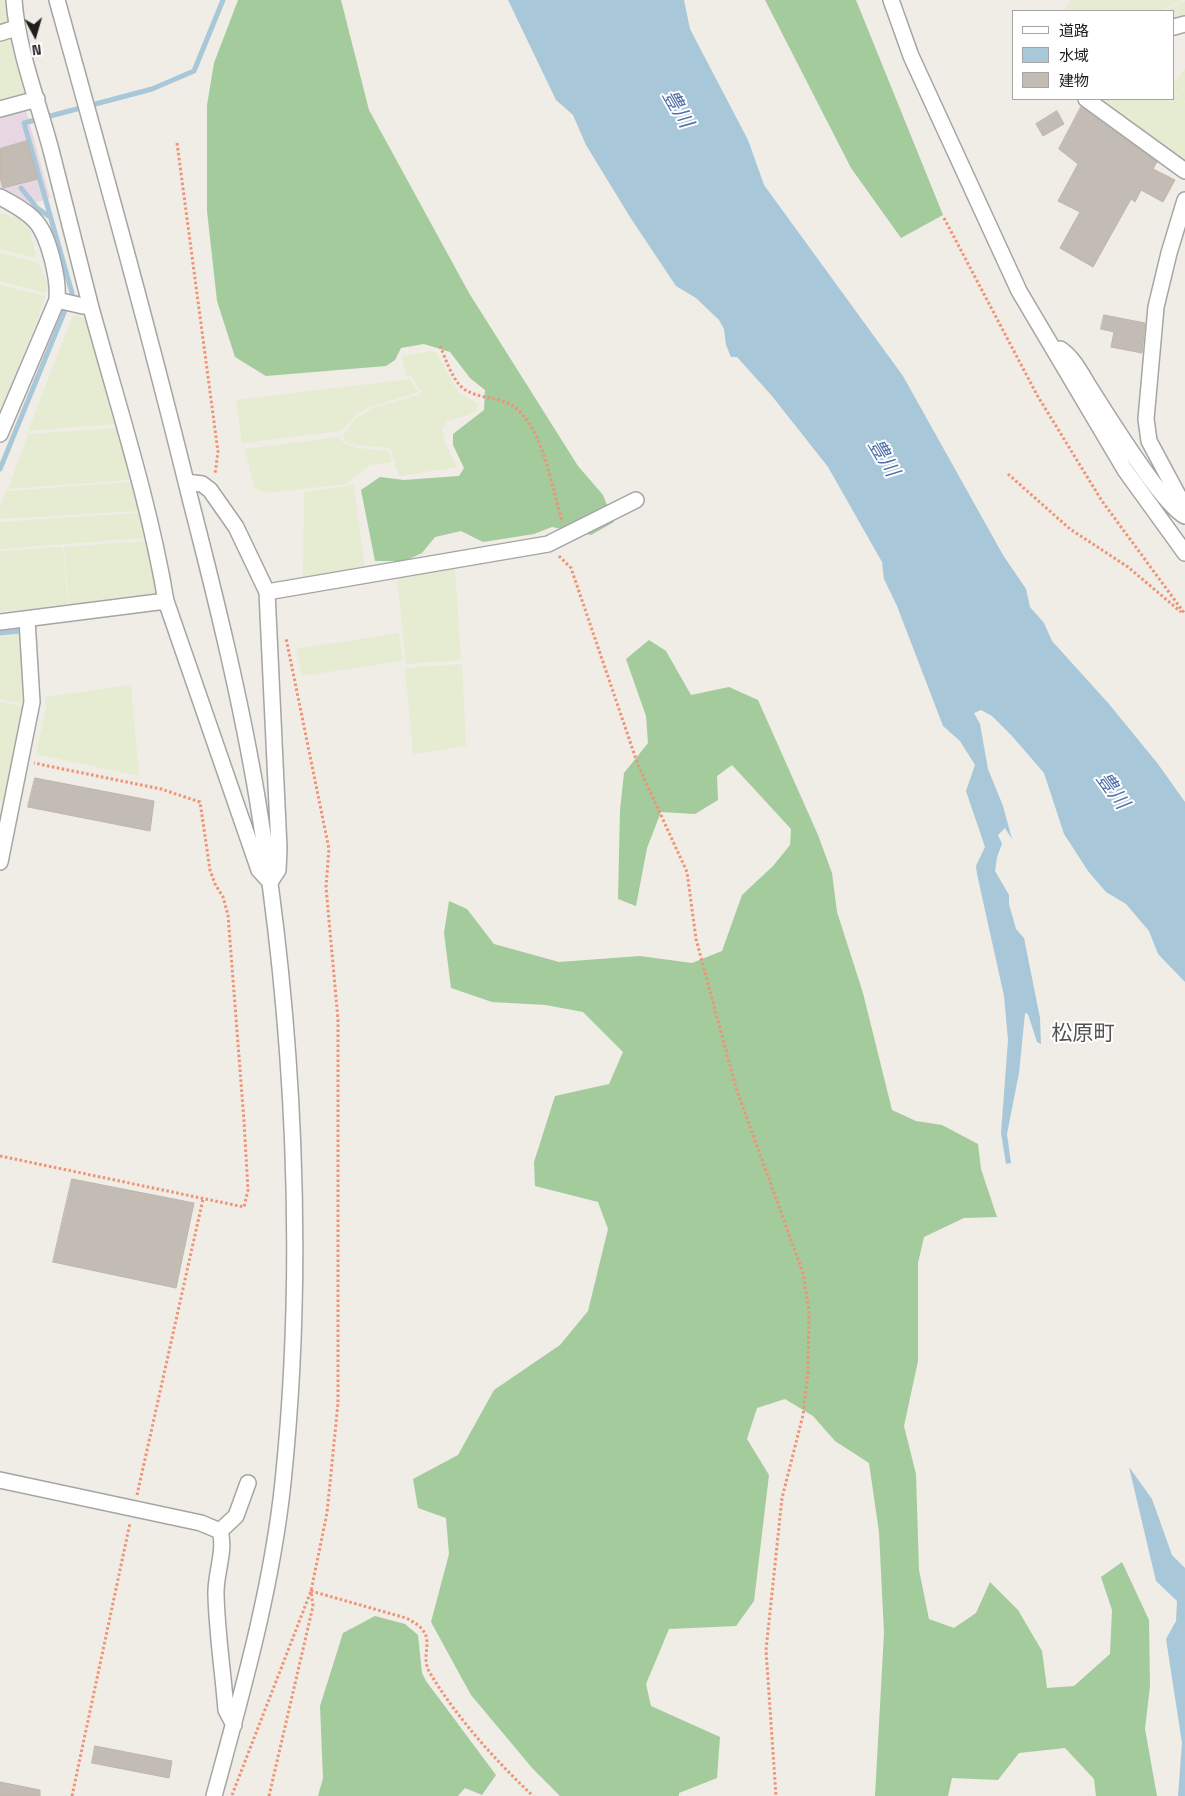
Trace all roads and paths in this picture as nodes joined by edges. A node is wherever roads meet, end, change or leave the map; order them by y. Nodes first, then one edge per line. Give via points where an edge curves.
1 (14, 0) edge
2 (57, 0) edge
3 (891, 0) edge
4 (16, 28) junction
5 (0, 33) edge
6 (1087, 100) edge
7 (38, 104) junction
8 (0, 109) edge
9 (177, 143) dead end
10 (1185, 171) edge
11 (0, 197) edge
12 (1185, 200) edge
13 (944, 218) dead end
14 (1183, 218) edge
15 (59, 301) junction
16 (87, 305) junction
17 (1050, 344) junction
18 (440, 346) dead end
19 (0, 434) edge
20 (1008, 474) dead end
21 (186, 482) junction
22 (210, 490) junction
23 (636, 500) dead end
24 (1185, 508) edge
25 (1185, 516) edge
26 (566, 535) junction
27 (548, 544) junction
28 (1185, 553) edge
29 (267, 592) junction
30 (166, 601) junction
31 (1185, 615) edge
32 (28, 620) junction
33 (0, 622) edge
34 (285, 632) dead end
35 (22, 760) junction
36 (0, 862) edge
37 (270, 882) junction
38 (0, 1156) edge
39 (0, 1480) edge
40 (248, 1484) dead end
41 (220, 1530) junction
42 (311, 1591) junction
43 (234, 1725) junction
44 (214, 1796) edge
45 (232, 1796) edge
46 (269, 1796) edge
47 (533, 1796) edge
48 (776, 1796) edge

1 - 4 street
2 - 21 street via 143,308
3 - 17 street via 911,56 1018,291
4 - 5 street
4 - 7 street
6 - 10 street
7 - 8 street
7 - 16 street
9 - 22 path via 218,452
11 - 15 street via 22,208 46,234
12 - 14 street
13 - 31 path via 1037,395 1102,502
14 - 24 street via 1169,253 1156,307 1146,419 1149,441
15 - 16 street
15 - 19 street
16 - 30 street via 123,416 158,555
17 - 25 street via 1063,350 1075,364 1166,499
17 - 28 street via 1125,470
18 - 26 path via 456,380 464,389 516,408 533,431
20 - 31 path via 1070,529 1128,567
21 - 22 street via 202,484
21 - 37 street via 225,636
22 - 29 street via 236,527
23 - 26 street
26 - 27 street
27 - 29 street
27 - 48 path via 571,568 638,764 687,872 696,939 736,1088 803,1274 809,1311 808,1373 803,1415 782,1498 766,1650
29 - 37 street via 279,848 278,870
30 - 32 street
30 - 37 street via 259,870
32 - 33 street
32 - 35 street via 32,702
34 - 42 path via 329,849 326,887 338,1020 338,1402 326,1512
35 - 36 street
35 - 38 path via 161,789 200,802 210,870 228,915 248,1190 244,1207
37 - 43 street via 290,1098 293,1336 283,1484 266,1585
39 - 41 street via 201,1523
40 - 41 street via 236,1516
41 - 43 street via 223,1541 217,1566 216,1594 226,1710
42 - 45 path
42 - 46 path via 313,1606
42 - 47 path via 406,1618 420,1625 426,1634 428,1670 438,1686 510,1775
43 - 44 street

